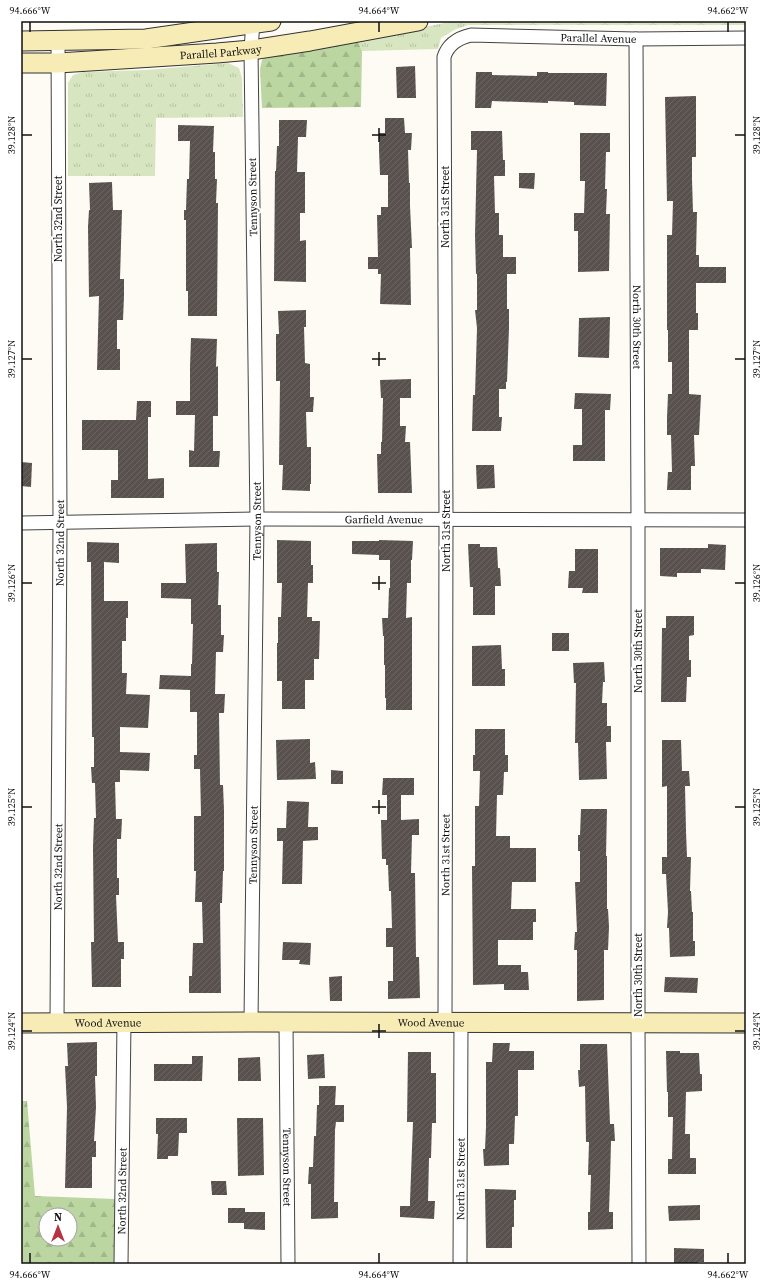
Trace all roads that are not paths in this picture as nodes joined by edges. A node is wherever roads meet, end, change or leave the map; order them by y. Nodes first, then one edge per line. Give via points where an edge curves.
1 (271, 21) edge
2 (418, 21) edge
3 (252, 23) edge
4 (746, 38) edge
5 (636, 39) junction
6 (58, 40) junction
7 (21, 41) edge
8 (453, 42) joint
9 (251, 50) junction
10 (21, 63) edge
11 (58, 63) junction
12 (257, 519) junction
13 (446, 519) junction
14 (638, 520) junction
15 (746, 520) edge
16 (21, 523) edge
17 (60, 523) junction
18 (21, 1022) edge
19 (124, 1022) junction
20 (251, 1022) junction
21 (286, 1022) junction
22 (453, 1022) junction
23 (57, 1023) junction
24 (638, 1023) junction
25 (746, 1023) edge
26 (121, 1264) edge
27 (288, 1264) edge
28 (460, 1264) edge
29 (639, 1264) edge

1 - 3 street, Parallel Parkway
2 - 9 street, Parallel Parkway
3 - 6 street, Parallel Parkway via 146,39
3 - 9 street, Tennyson Street
4 - 5 street, Parallel Avenue
5 - 8 street, Parallel Avenue via 471,35
5 - 14 street, North 30th Street
6 - 7 street, Parallel Parkway
6 - 11 street, North 32nd Street
8 - 13 street, North 31st Street via 444,57
9 - 11 street, Parallel Parkway
9 - 12 street, Tennyson Street
10 - 11 street, Parallel Parkway
11 - 17 street, North 32nd Street
12 - 13 street, Garfield Avenue
12 - 17 street, Garfield Avenue
12 - 20 street, Tennyson Street
13 - 14 street, Garfield Avenue
13 - 22 street, North 31st Street
14 - 15 street, Garfield Avenue
14 - 24 street, North 30th Street
16 - 17 street, Garfield Avenue
17 - 23 street, North 32nd Street
18 - 23 street, Wood Avenue
19 - 20 street, Wood Avenue
19 - 23 street, Wood Avenue
19 - 26 street, North 32nd Street
20 - 21 street, Wood Avenue
21 - 22 street, Wood Avenue
21 - 27 street, Tennyson Street
22 - 24 street, Wood Avenue
22 - 28 street, North 31st Street
24 - 25 street, Wood Avenue
24 - 29 street, North 30th Street

